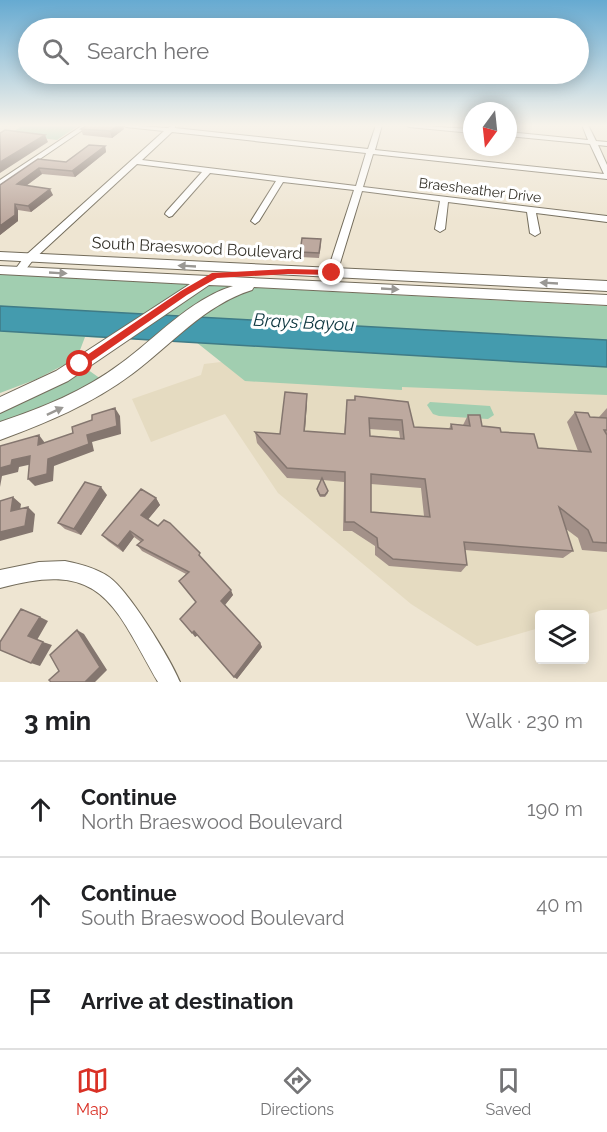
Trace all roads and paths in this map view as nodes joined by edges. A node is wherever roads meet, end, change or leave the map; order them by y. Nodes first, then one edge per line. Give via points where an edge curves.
1 (40, 157) edge
2 (139, 157) edge
3 (368, 157) edge
4 (428, 157) edge
5 (599, 157) edge
6 (135, 160) junction
7 (208, 170) junction
8 (607, 175) edge
9 (281, 179) junction
10 (0, 184) edge
11 (357, 188) junction
12 (444, 199) junction
13 (531, 210) junction
14 (169, 214) dead end
15 (607, 219) edge
16 (255, 221) dead end
17 (440, 229) dead end
18 (535, 233) dead end
19 (0, 256) edge
20 (29, 258) junction
21 (0, 270) edge
22 (19, 271) junction
23 (288, 272) junction
24 (172, 279) junction
25 (332, 280) junction
26 (205, 281) junction
27 (269, 284) junction
28 (607, 286) edge
29 (496, 288) junction
30 (178, 297) junction
31 (607, 300) edge
32 (93, 355) junction
33 (113, 379) junction
34 (0, 405) edge
35 (0, 431) edge
36 (0, 579) edge
37 (170, 682) edge

1 - 10 street
2 - 6 street
3 - 11 street
4 - 8 street
5 - 8 street
6 - 7 street, Braesheather Drive
6 - 20 street
7 - 9 street, Braesheather Drive
7 - 14 street
9 - 11 street, Braesheather Drive
9 - 16 street
11 - 12 street, Braesheather Drive
11 - 25 street
12 - 13 street, Braesheather Drive
12 - 17 street
13 - 15 street, Braesheather Drive
13 - 18 street
19 - 20 main road, South Braeswood Boulevard
20 - 22 street
23 -> 20 main road, South Braeswood Boulevard
21 - 22 main road, South Braeswood Boulevard
22 -> 24 main road, South Braeswood Boulevard
23 - 25 main road, South Braeswood Boulevard
23 - 26 main road via 222,274
24 - 26 main road, South Braeswood Boulevard
24 - 30 main road via 182,286
25 - 27 main road, South Braeswood Boulevard
25 - 29 main road, South Braeswood Boulevard
26 - 27 main road, South Braeswood Boulevard
26 - 30 main road
27 - 33 main road via 231,291
28 -> 29 main road, South Braeswood Boulevard
29 - 31 main road, South Braeswood Boulevard
30 - 32 main road
32 - 33 main road
32 - 34 main road via 37,390
35 -> 33 main road via 54,412
36 - 37 street via 29,570 59,570 103,584 117,598

